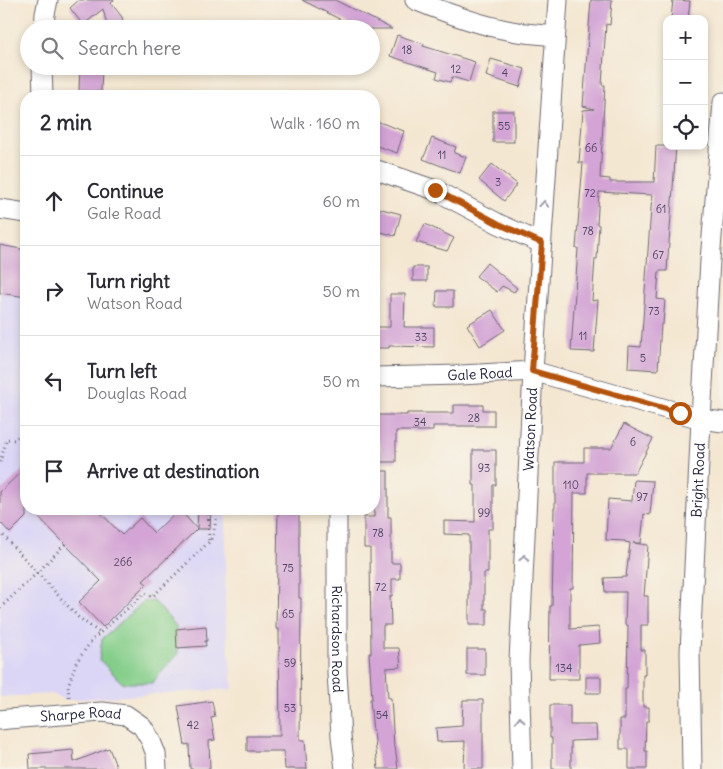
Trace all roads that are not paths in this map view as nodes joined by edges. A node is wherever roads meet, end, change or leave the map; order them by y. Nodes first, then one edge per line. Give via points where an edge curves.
1 (48, 0) edge
2 (415, 0) edge
3 (558, 0) edge
4 (45, 20) edge
5 (555, 36) junction
6 (42, 75) edge
7 (43, 90) edge
8 (723, 102) edge
9 (380, 171) edge
10 (0, 209) edge
11 (20, 212) edge
12 (542, 243) junction
13 (532, 371) junction
14 (380, 377) edge
15 (701, 419) junction
16 (723, 422) edge
17 (338, 515) edge
18 (0, 720) edge
19 (157, 769) edge
20 (345, 769) edge
21 (522, 769) edge
22 (692, 769) edge

1 - 4 street
2 - 5 street via 488,26
3 - 5 street, Watson Road
12 -> 5 street, Watson Road
6 - 7 street
8 - 15 street, Bright Road
9 - 12 street via 435,190
10 - 11 street
12 - 13 street, Watson Road
13 - 14 street, Gale Road
13 - 15 street, Gale Road
21 -> 13 street, Watson Road via 519,661
15 - 16 street, Gale Road
15 - 22 street, Bright Road via 690,652
17 - 20 street, Richardson Road via 337,673
18 - 19 street, Sharpe Road via 102,712 126,714 142,726 150,739

